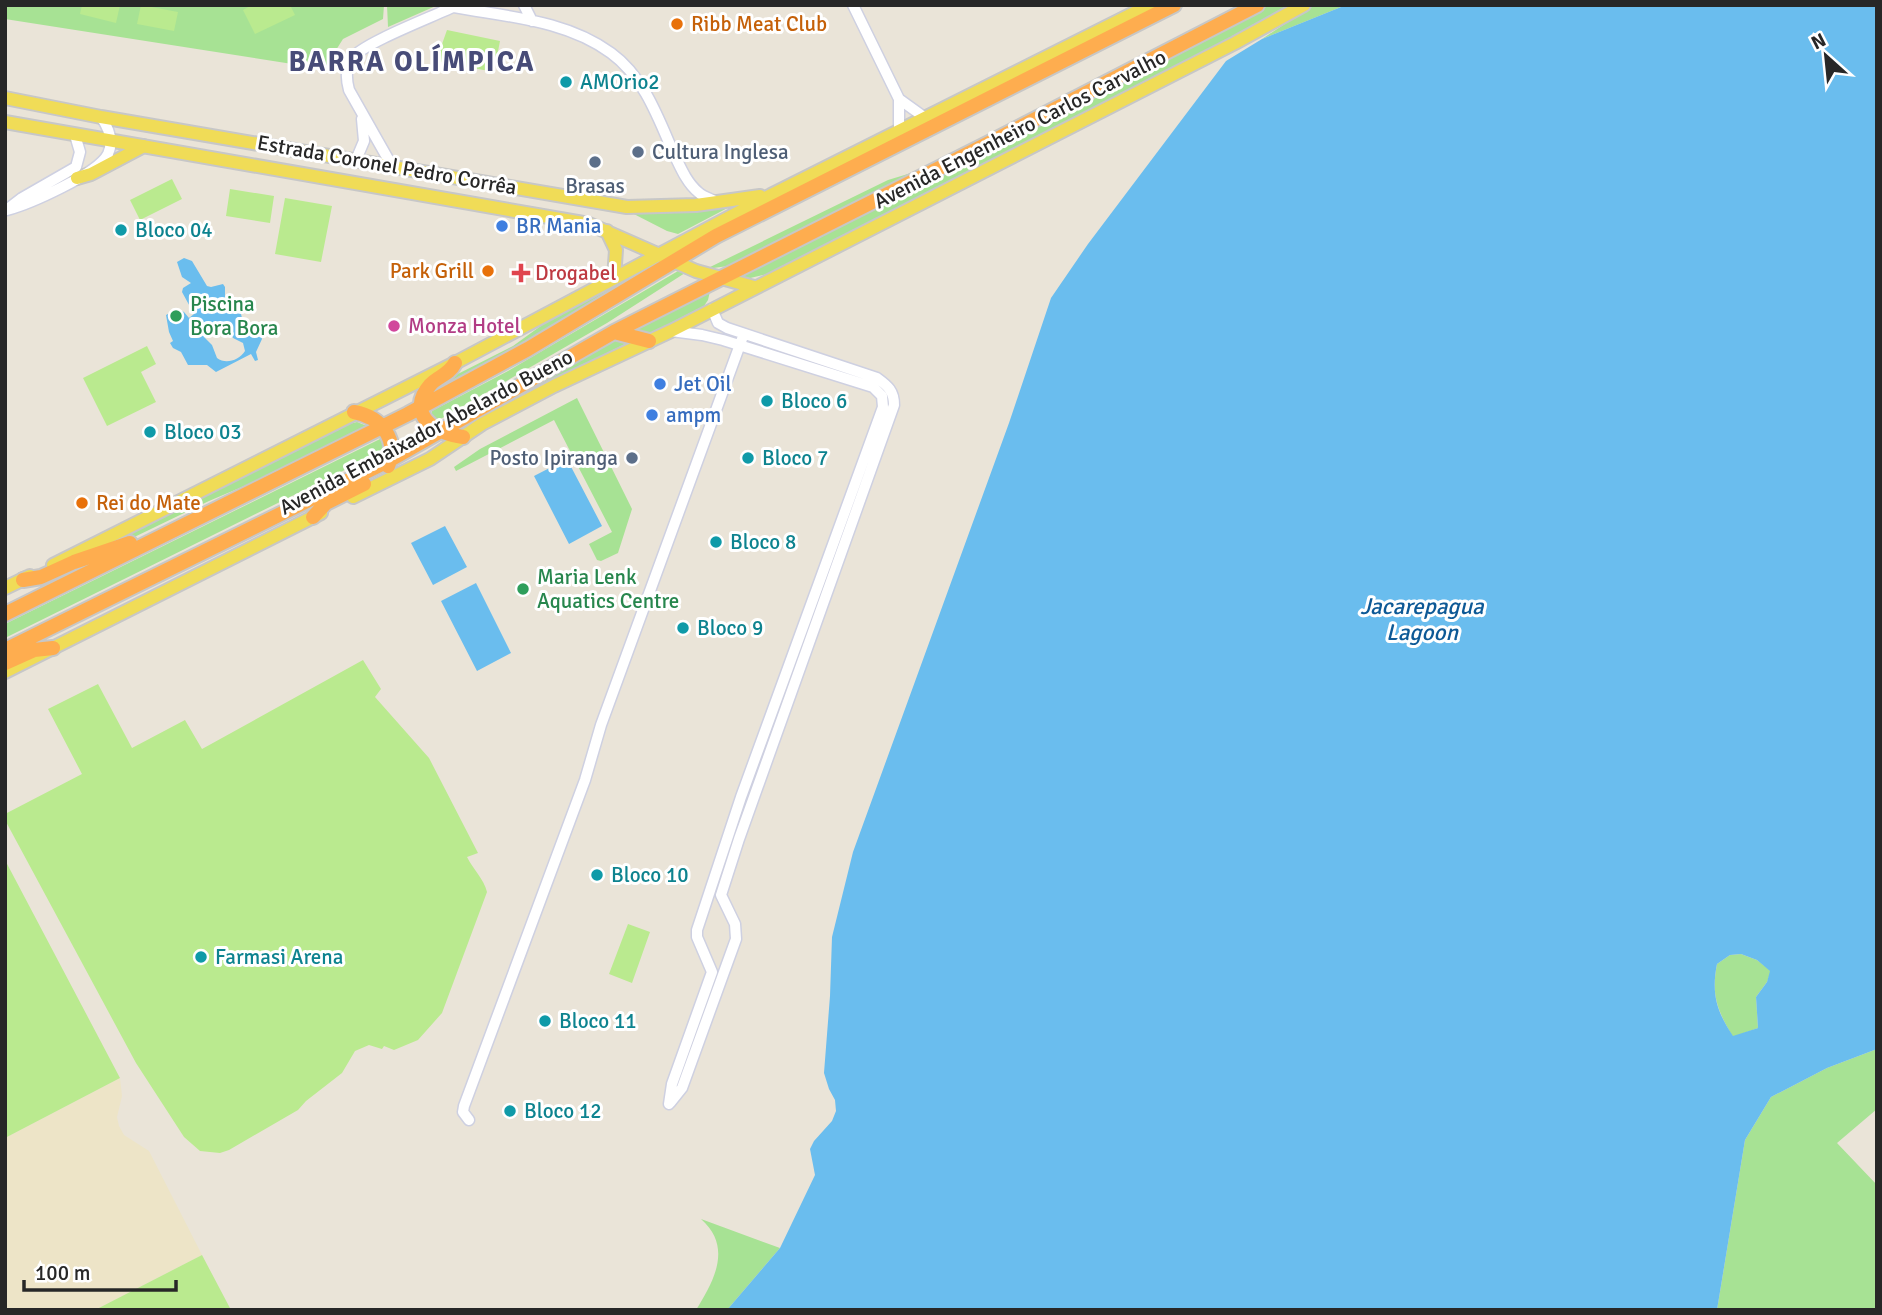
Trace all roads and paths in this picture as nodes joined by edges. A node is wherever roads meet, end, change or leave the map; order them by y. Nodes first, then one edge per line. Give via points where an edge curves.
1 (524, 5) edge
2 (852, 5) edge
3 (1150, 5) edge
4 (1174, 5) edge
5 (1257, 5) edge
6 (1304, 5) edge
7 (456, 6) edge
8 (532, 21) junction
9 (5, 98) edge
10 (898, 99) junction
11 (361, 115) junction
12 (102, 117) junction
13 (924, 117) junction
14 (5, 122) edge
15 (899, 130) junction
16 (75, 135) junction
17 (111, 141) junction
18 (144, 146) junction
19 (356, 160) junction
20 (392, 166) junction
21 (77, 178) junction
22 (416, 193) junction
23 (771, 195) junction
24 (717, 202) junction
25 (6, 210) edge
26 (607, 230) junction
27 (659, 254) junction
28 (673, 261) junction
29 (614, 278) junction
30 (719, 278) junction
31 (754, 287) junction
32 (712, 309) junction
33 (670, 331) junction
34 (614, 332) junction
35 (744, 333) junction
36 (649, 341) junction
37 (740, 345) junction
38 (454, 363) junction
39 (422, 406) junction
40 (354, 412) junction
41 (383, 427) junction
42 (881, 430) junction
43 (439, 432) junction
44 (463, 437) junction
45 (390, 460) junction
46 (238, 498) junction
47 (313, 517) junction
48 (23, 580) junction
49 (825, 581) junction
50 (5, 588) edge
51 (5, 614) edge
52 (53, 648) junction
53 (5, 650) edge
54 (5, 663) edge
55 (5, 672) edge
56 (759, 748) junction
57 (770, 752) junction
58 (709, 894) junction
59 (721, 895) junction
60 (718, 974) junction
61 (469, 1120) dead end

1 - 8 street
2 - 10 street
3 - 13 main road
4 - 28 highway, Avenida Engenheiro Carlos Carvalho
5 - 30 highway, Avenida Engenheiro Carlos Carvalho
6 - 31 main road, Avenida Engenheiro Carlos Carvalho
7 - 8 street
7 - 11 street via 352,57 346,81
8 - 24 street via 575,32 614,55 643,89 687,180 700,194
9 - 12 main road, Estrada Coronel Pedro Corrêa
10 - 13 street
10 - 15 street
11 - 19 street via 364,141
11 - 20 street
12 - 17 street
12 - 19 main road, Estrada Coronel Pedro Corrêa
13 - 15 main road
14 - 16 main road, Estrada Coronel Pedro Corrêa
15 - 23 main road
16 - 17 main road, Estrada Coronel Pedro Corrêa
16 - 25 street via 80,152 76,167
17 - 18 main road, Estrada Coronel Pedro Corrêa
17 - 21 street via 106,157
18 - 21 main road
18 - 22 main road, Estrada Coronel Pedro Corrêa
19 - 20 main road, Estrada Coronel Pedro Corrêa
20 - 22 main road
20 - 24 main road, Estrada Coronel Pedro Corrêa via 627,207
21 - 25 street via 26,205
22 - 26 main road, Estrada Coronel Pedro Corrêa
23 - 24 main road, Estrada Coronel Pedro Corrêa
23 - 27 main road
26 - 27 main road, Estrada Coronel Pedro Corrêa
26 - 29 main road via 616,250
27 - 28 main road, Estrada Coronel Pedro Corrêa
27 - 29 main road
28 - 30 main road, Estrada Coronel Pedro Corrêa
28 - 39 highway, Avenida Embaixador Abelardo Bueno via 528,349
29 - 38 main road
30 - 31 main road, Estrada Coronel Pedro Corrêa
30 - 34 highway, Avenida Embaixador Abelardo Bueno
31 - 32 main road, Avenida Embaixador Abelardo Bueno
32 - 33 main road, Avenida Embaixador Abelardo Bueno
32 - 35 street via 720,325
33 - 36 main road, Avenida Embaixador Abelardo Bueno
33 - 37 street
34 - 36 highway
34 - 43 highway, Avenida Embaixador Abelardo Bueno
35 - 37 street
35 - 42 street via 888,385 894,405
36 - 44 main road, Avenida Embaixador Abelardo Bueno via 554,386
37 - 42 street via 873,387 882,396
37 - 61 street via 464,1106
38 - 39 highway via 428,388
38 - 40 main road
39 - 41 highway, Avenida Embaixador Abelardo Bueno
39 - 43 highway via 428,423
40 - 41 highway
40 - 48 main road
41 - 45 highway via 391,442
41 - 46 highway, Avenida Embaixador Abelardo Bueno
42 - 49 street
43 - 44 highway
43 - 45 highway, Avenida Embaixador Abelardo Bueno
44 - 47 main road, Avenida Embaixador Abelardo Bueno via 430,459
45 - 47 highway via 376,478 326,503
45 - 53 highway, Avenida Embaixador Abelardo Bueno
46 - 48 highway via 41,578
46 - 51 highway, Avenida Embaixador Abelardo Bueno
47 - 52 main road, Avenida Embaixador Abelardo Bueno
48 - 50 main road
49 - 56 street
49 - 57 street
52 - 54 highway via 34,649
52 - 55 main road, Avenida Embaixador Abelardo Bueno
56 - 57 street
56 - 58 street
57 - 59 street
58 - 59 street via 713,900
58 - 60 street via 696,930
59 - 60 street via 737,931
60 - 60 street via 672,1084 670,1104 682,1088

